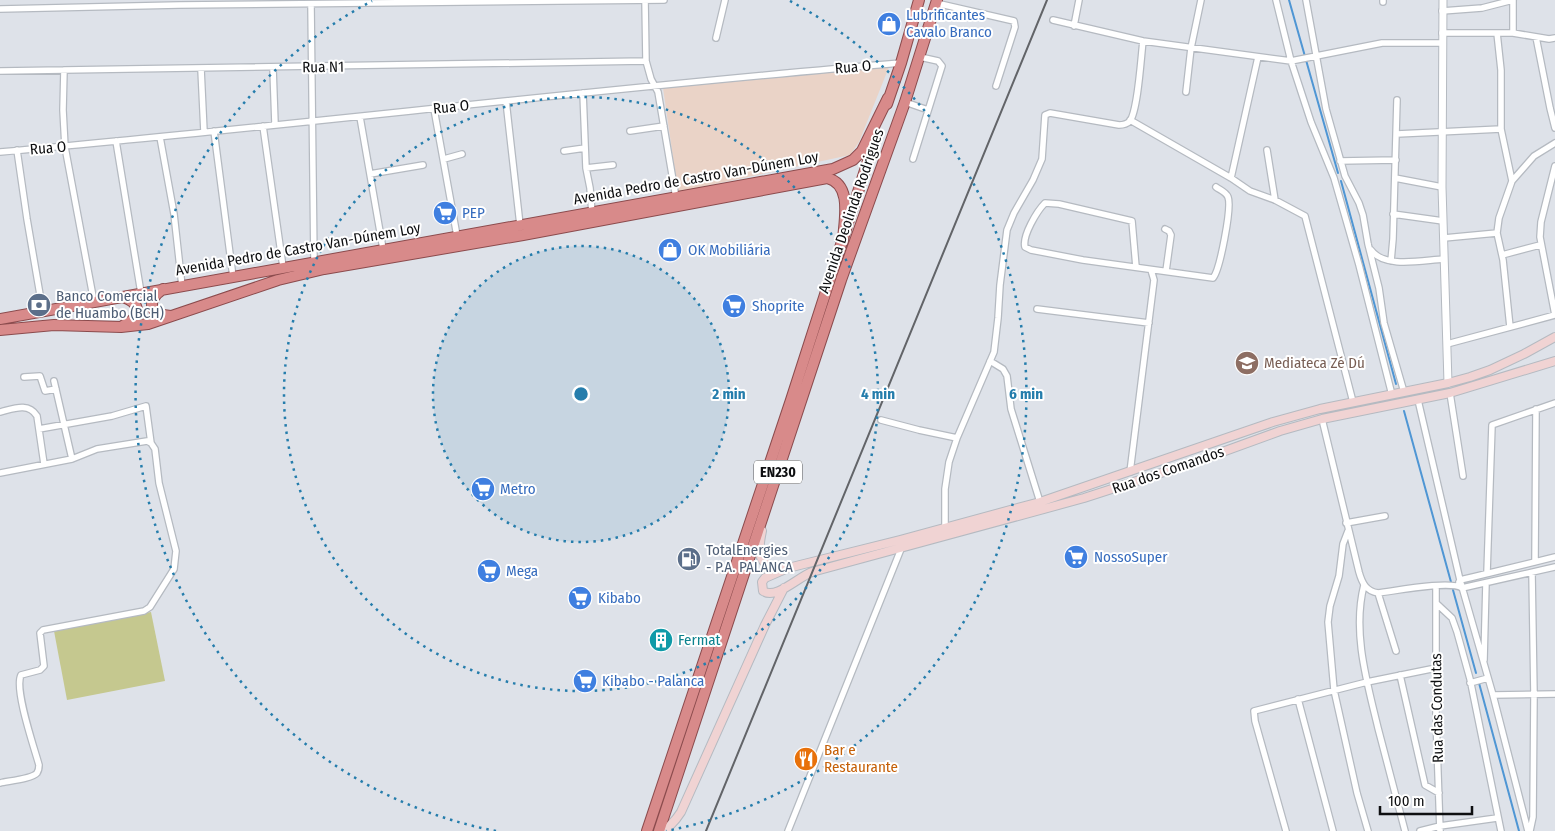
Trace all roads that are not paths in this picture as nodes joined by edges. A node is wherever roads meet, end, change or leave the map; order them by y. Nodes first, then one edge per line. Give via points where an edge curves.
1 (645, 0) edge
2 (664, 0) edge
3 (724, 0) edge
4 (919, 0) edge
5 (1079, 0) edge
6 (1201, 0) edge
7 (1276, 0) edge
8 (1306, 0) edge
9 (1443, 0) edge
10 (1482, 0) edge
11 (1513, 0) edge
12 (503, 1) edge
13 (937, 1) edge
14 (250, 3) edge
15 (311, 5) junction
16 (1482, 8) junction
17 (0, 9) edge
18 (1442, 11) junction
19 (1053, 20) dead end
20 (1074, 26) junction
21 (1442, 33) junction
22 (1497, 33) junction
23 (1513, 33) junction
24 (1536, 37) junction
25 (716, 38) dead end
26 (1555, 38) edge
27 (1143, 42) junction
28 (1442, 43) junction
29 (1191, 48) junction
30 (1312, 56) junction
31 (920, 57) junction
32 (1258, 57) junction
33 (646, 61) junction
34 (1291, 61) junction
35 (901, 63) junction
36 (312, 66) junction
37 (273, 68) junction
38 (201, 69) junction
39 (64, 70) junction
40 (0, 71) edge
41 (655, 86) junction
42 (996, 86) dead end
43 (1186, 92) dead end
44 (583, 93) junction
45 (888, 98) junction
46 (1396, 100) dead end
47 (506, 101) junction
48 (905, 102) junction
49 (434, 109) junction
50 (928, 110) junction
51 (360, 117) junction
52 (1130, 120) junction
53 (311, 122) junction
54 (275, 124) junction
55 (263, 126) junction
56 (664, 126) junction
57 (1555, 127) edge
58 (1501, 129) junction
59 (214, 130) junction
60 (1442, 130) junction
61 (630, 131) dead end
62 (204, 132) junction
63 (1397, 134) junction
64 (160, 137) junction
65 (116, 141) junction
66 (1555, 143) edge
67 (65, 147) junction
68 (585, 148) junction
69 (18, 150) junction
70 (1267, 150) dead end
71 (564, 151) dead end
72 (0, 152) edge
73 (462, 154) dead end
74 (444, 159) junction
75 (913, 159) dead end
76 (1396, 160) junction
77 (1340, 161) junction
78 (424, 165) dead end
79 (613, 165) dead end
80 (1555, 166) edge
81 (586, 168) junction
82 (370, 174) junction
83 (1340, 177) junction
84 (1231, 178) junction
85 (1395, 178) junction
86 (1512, 181) junction
87 (1216, 187) dead end
88 (1442, 187) junction
89 (676, 198) junction
90 (1274, 200) junction
91 (592, 213) junction
92 (1393, 214) junction
93 (1443, 221) junction
94 (520, 225) junction
95 (1165, 229) dead end
96 (1497, 233) junction
97 (457, 236) junction
98 (1444, 238) junction
99 (843, 240) junction
100 (1368, 244) junction
101 (1540, 244) junction
102 (383, 249) junction
103 (1502, 255) junction
104 (1444, 259) junction
105 (1391, 261) junction
106 (314, 262) junction
107 (283, 267) junction
108 (1136, 267) junction
109 (1151, 270) junction
110 (1164, 271) junction
111 (233, 277) junction
112 (1154, 280) junction
113 (182, 286) junction
114 (164, 288) junction
115 (142, 293) junction
116 (123, 296) junction
117 (94, 302) junction
118 (1037, 309) dead end
119 (43, 312) junction
120 (1555, 315) edge
121 (172, 316) junction
122 (0, 319) edge
123 (1149, 323) junction
124 (121, 327) junction
125 (1510, 327) junction
126 (0, 330) edge
127 (1555, 337) edge
128 (1447, 344) junction
129 (990, 361) junction
130 (1555, 361) edge
131 (24, 377) dead end
132 (54, 381) dead end
133 (1448, 383) junction
134 (56, 389) junction
135 (1404, 392) junction
136 (1450, 392) junction
137 (1392, 395) junction
138 (1418, 400) junction
139 (1353, 402) junction
140 (1555, 403) edge
141 (1536, 409) junction
142 (0, 412) edge
143 (1322, 419) junction
144 (881, 420) dead end
145 (64, 426) junction
146 (39, 429) junction
147 (957, 438) junction
148 (151, 443) junction
149 (72, 459) junction
150 (44, 464) junction
151 (1130, 472) junction
152 (0, 473) edge
153 (1463, 476) dead end
154 (769, 502) junction
155 (1040, 502) junction
156 (1385, 516) dead end
157 (1346, 523) junction
158 (945, 528) junction
159 (1348, 531) junction
160 (901, 549) junction
161 (1555, 557) edge
162 (1535, 562) junction
163 (1555, 567) edge
164 (788, 568) junction
165 (1487, 573) junction
166 (1532, 573) junction
167 (1486, 582) junction
168 (1459, 584) junction
169 (1364, 586) junction
170 (1436, 586) junction
171 (784, 588) junction
172 (1378, 593) junction
173 (1437, 604) junction
174 (1396, 651) dead end
175 (1484, 667) junction
176 (1436, 668) junction
177 (1400, 675) junction
178 (1488, 678) junction
179 (1367, 682) junction
180 (1470, 683) junction
181 (1334, 690) junction
182 (1555, 694) edge
183 (1492, 695) junction
184 (1534, 695) junction
185 (1298, 699) junction
186 (0, 782) edge
187 (1439, 793) junction
188 (1497, 818) junction
189 (1440, 829) edge
190 (647, 831) edge
191 (659, 831) edge
192 (665, 831) edge
193 (788, 831) edge
194 (1286, 831) edge
195 (1333, 831) edge
196 (1368, 831) edge
197 (1405, 831) edge
198 (1420, 831) edge
199 (1501, 831) edge
200 (1529, 831) edge

1 - 2 street
1 - 12 street
1 - 33 street
3 - 25 street
4 - 35 highway, Avenida Deolinda Rodrigues / EN230
5 - 20 street
6 - 29 street
7 - 34 street
8 - 30 street
9 - 18 street
10 - 16 street
11 - 16 street
11 - 23 street
12 - 15 street
13 - 31 highway, Avenida Deolinda Rodrigues / EN230
13 - 42 street via 1014,21 1015,27
14 - 15 street
14 - 17 street
15 - 36 street
16 - 18 street
18 - 21 street
19 - 20 street
20 - 27 street
21 - 22 street
21 - 28 street
22 - 23 street
22 - 58 street
23 - 24 street
24 - 26 street
24 - 57 street
27 - 29 street
27 - 52 street
28 - 30 street via 1382,43
28 - 60 street
29 - 32 street
29 - 43 street
30 - 34 street
30 - 77 street
31 - 48 highway, Avenida Deolinda Rodrigues / EN230
31 - 50 street via 938,61 942,66
32 - 34 street
32 - 84 street
33 - 36 street, Rua N1
33 - 41 street
34 - 83 street via 1313,128
35 - 41 street, Rua O
35 - 45 highway, Avenida Deolinda Rodrigues / EN230
36 - 37 street, Rua N1
36 - 53 street
37 - 38 street, Rua N1
37 - 54 street
38 - 39 street, Rua N1
38 - 62 street
39 - 40 street, Rua N1
39 - 67 street
41 - 44 street, Rua O
41 - 56 street
44 - 47 street, Rua O
44 - 68 street
45 - 89 highway, Avenida Pedro de Castro Van-Dúnem Loy via 866,146 858,157 842,166
45 - 99 highway, Avenida Deolinda Rodrigues / EN230
46 - 63 street
47 - 49 street, Rua O
47 - 94 street
48 - 50 street
48 - 154 highway, Avenida Deolinda Rodrigues / EN230 via 841,280
49 - 51 street, Rua O
49 - 74 street
50 - 75 street
51 - 53 street, Rua O
51 - 82 street
52 - 84 street
52 - 129 street via 1119,125 1050,113 1045,115 1042,159 1007,230 996,342
53 - 54 street, Rua O
53 - 106 street
54 - 55 street, Rua O
55 - 59 street, Rua O
55 - 107 street
56 - 61 street
56 - 89 street
58 - 60 street
58 - 86 street
59 - 62 street, Rua O
59 - 111 street
60 - 63 street
60 - 88 street
62 - 64 street, Rua O
63 - 76 street
64 - 65 street, Rua O
64 - 113 street via 174,214
65 - 67 street, Rua O
65 - 115 street
66 - 86 street via 1534,156
67 - 69 street, Rua O
67 - 117 street
68 - 71 street
68 - 81 street
69 - 72 street, Rua O
69 - 119 street
70 - 90 street
73 - 74 street
74 - 97 street
76 - 77 street
76 - 85 street
77 - 83 street
78 - 82 street
79 - 81 street
80 - 101 street via 1541,222
81 - 91 street
82 - 102 street
83 - 100 street via 1359,203
83 - 137 street
84 - 90 street via 1250,191
85 - 88 street
85 - 92 street
86 - 96 street
87 - 110 street via 1225,192 1229,208 1215,276
88 - 93 street
89 - 91 highway, Avenida Pedro de Castro Van-Dúnem Loy
90 - 139 street via 1303,213 1307,219
91 - 94 highway, Avenida Pedro de Castro Van-Dúnem Loy
92 - 93 street
92 - 105 street
93 - 98 street
94 - 97 highway, Avenida Pedro de Castro Van-Dúnem Loy
95 - 110 street via 1171,235
96 - 98 street
96 - 103 street
97 - 102 highway, Avenida Pedro de Castro Van-Dúnem Loy
98 - 104 street
99 - 121 highway, Avenida Pedro de Castro Van-Dúnem Loy via 844,196 839,185 827,178 523,236 324,269 278,280
99 - 190 highway, Avenida Deolinda Rodrigues / EN230
100 - 105 street via 1377,257
100 - 135 street via 1384,323
101 - 103 street
101 - 120 street
102 - 106 highway, Avenida Pedro de Castro Van-Dúnem Loy
103 - 125 street
104 - 105 street
104 - 128 street
106 - 107 highway, Avenida Pedro de Castro Van-Dúnem Loy
107 - 111 highway, Avenida Pedro de Castro Van-Dúnem Loy
108 - 108 street via 1132,221 1059,204 1045,203 1038,210 1024,241 1025,247 1031,250
108 - 109 street
109 - 110 street
109 - 112 street
110 - 112 street
111 - 113 highway, Avenida Pedro de Castro Van-Dúnem Loy
112 - 123 street
113 - 114 highway, Avenida Pedro de Castro Van-Dúnem Loy
114 - 115 highway, Avenida Pedro de Castro Van-Dúnem Loy
114 - 121 highway via 153,298 153,310 162,316
115 - 116 highway, Avenida Pedro de Castro Van-Dúnem Loy
116 - 117 highway, Avenida Pedro de Castro Van-Dúnem Loy
116 - 124 highway via 132,300 137,313
117 - 119 highway, Avenida Pedro de Castro Van-Dúnem Loy
118 - 123 street
119 - 122 highway, Avenida Pedro de Castro Van-Dúnem Loy
120 - 125 street
121 - 124 highway, Avenida Pedro de Castro Van-Dúnem Loy via 148,324
123 - 151 street
124 - 126 highway, Avenida Pedro de Castro Van-Dúnem Loy via 54,325
125 - 128 street
127 - 133 main road, Rua dos Comandos via 1490,370
128 - 133 street
129 - 147 street
129 - 155 street via 1007,376 1011,409
130 - 136 main road, Rua dos Comandos
131 - 134 street via 40,376 45,391
132 - 134 street
133 - 135 main road, Rua dos Comandos
134 - 145 street
135 - 137 main road, Rua dos Comandos
136 - 138 main road, Rua dos Comandos
136 - 153 street
137 - 139 main road, Rua dos Comandos
138 - 143 main road, Rua dos Comandos
138 - 168 street
139 - 151 main road, Rua dos Comandos via 1273,422
140 - 141 street
141 - 162 street
141 - 165 street via 1491,427
142 - 146 street via 28,407 37,416
143 - 157 street
143 - 160 main road, Rua dos Comandos via 1084,498
144 - 147 street
145 - 146 street
145 - 148 street via 112,416 144,405
145 - 149 street
146 - 150 street
147 - 158 street via 946,477
148 - 149 street via 112,446
148 - 186 street via 155,449 159,482 175,544 174,569 144,612 40,633 44,666 21,675 19,681 39,771 31,776
149 - 150 street
150 - 152 street
151 - 155 main road, Rua dos Comandos
154 - 164 main road via 760,555 769,565
154 - 191 highway, Avenida Deolinda Rodrigues / EN230
155 - 158 main road, Rua dos Comandos
156 - 157 street
157 - 159 street
158 - 164 main road, Rua dos Comandos
159 - 169 street
159 - 181 street via 1328,614
160 - 171 main road, Rua dos Comandos via 808,574
160 - 193 street
161 - 162 street
162 - 165 street
163 - 166 street
164 - 171 main road, Rua dos Comandos via 762,582 763,591 767,593
165 - 168 street
166 - 167 street
166 - 184 street
167 - 168 street
167 - 175 street
168 - 170 street
168 - 175 street
169 - 172 street
169 - 179 street via 1359,618
170 - 172 street
170 - 173 street, Rua das Condutas
171 - 192 main road via 681,812
172 - 174 street
173 - 176 street, Rua das Condutas
173 - 180 street via 1452,618
175 - 178 street
176 - 177 street
176 - 187 street, Rua das Condutas
177 - 179 street
177 - 187 street via 1426,785
178 - 180 street
178 - 183 street
179 - 181 street
179 - 197 street
180 - 188 street
181 - 185 street
181 - 196 street
182 - 184 street
183 - 184 street
183 - 200 street
184 - 200 street via 1533,817
185 - 194 street via 1253,712
185 - 195 street
187 - 189 street, Rua das Condutas
188 - 189 street
188 - 199 street
189 - 198 street

